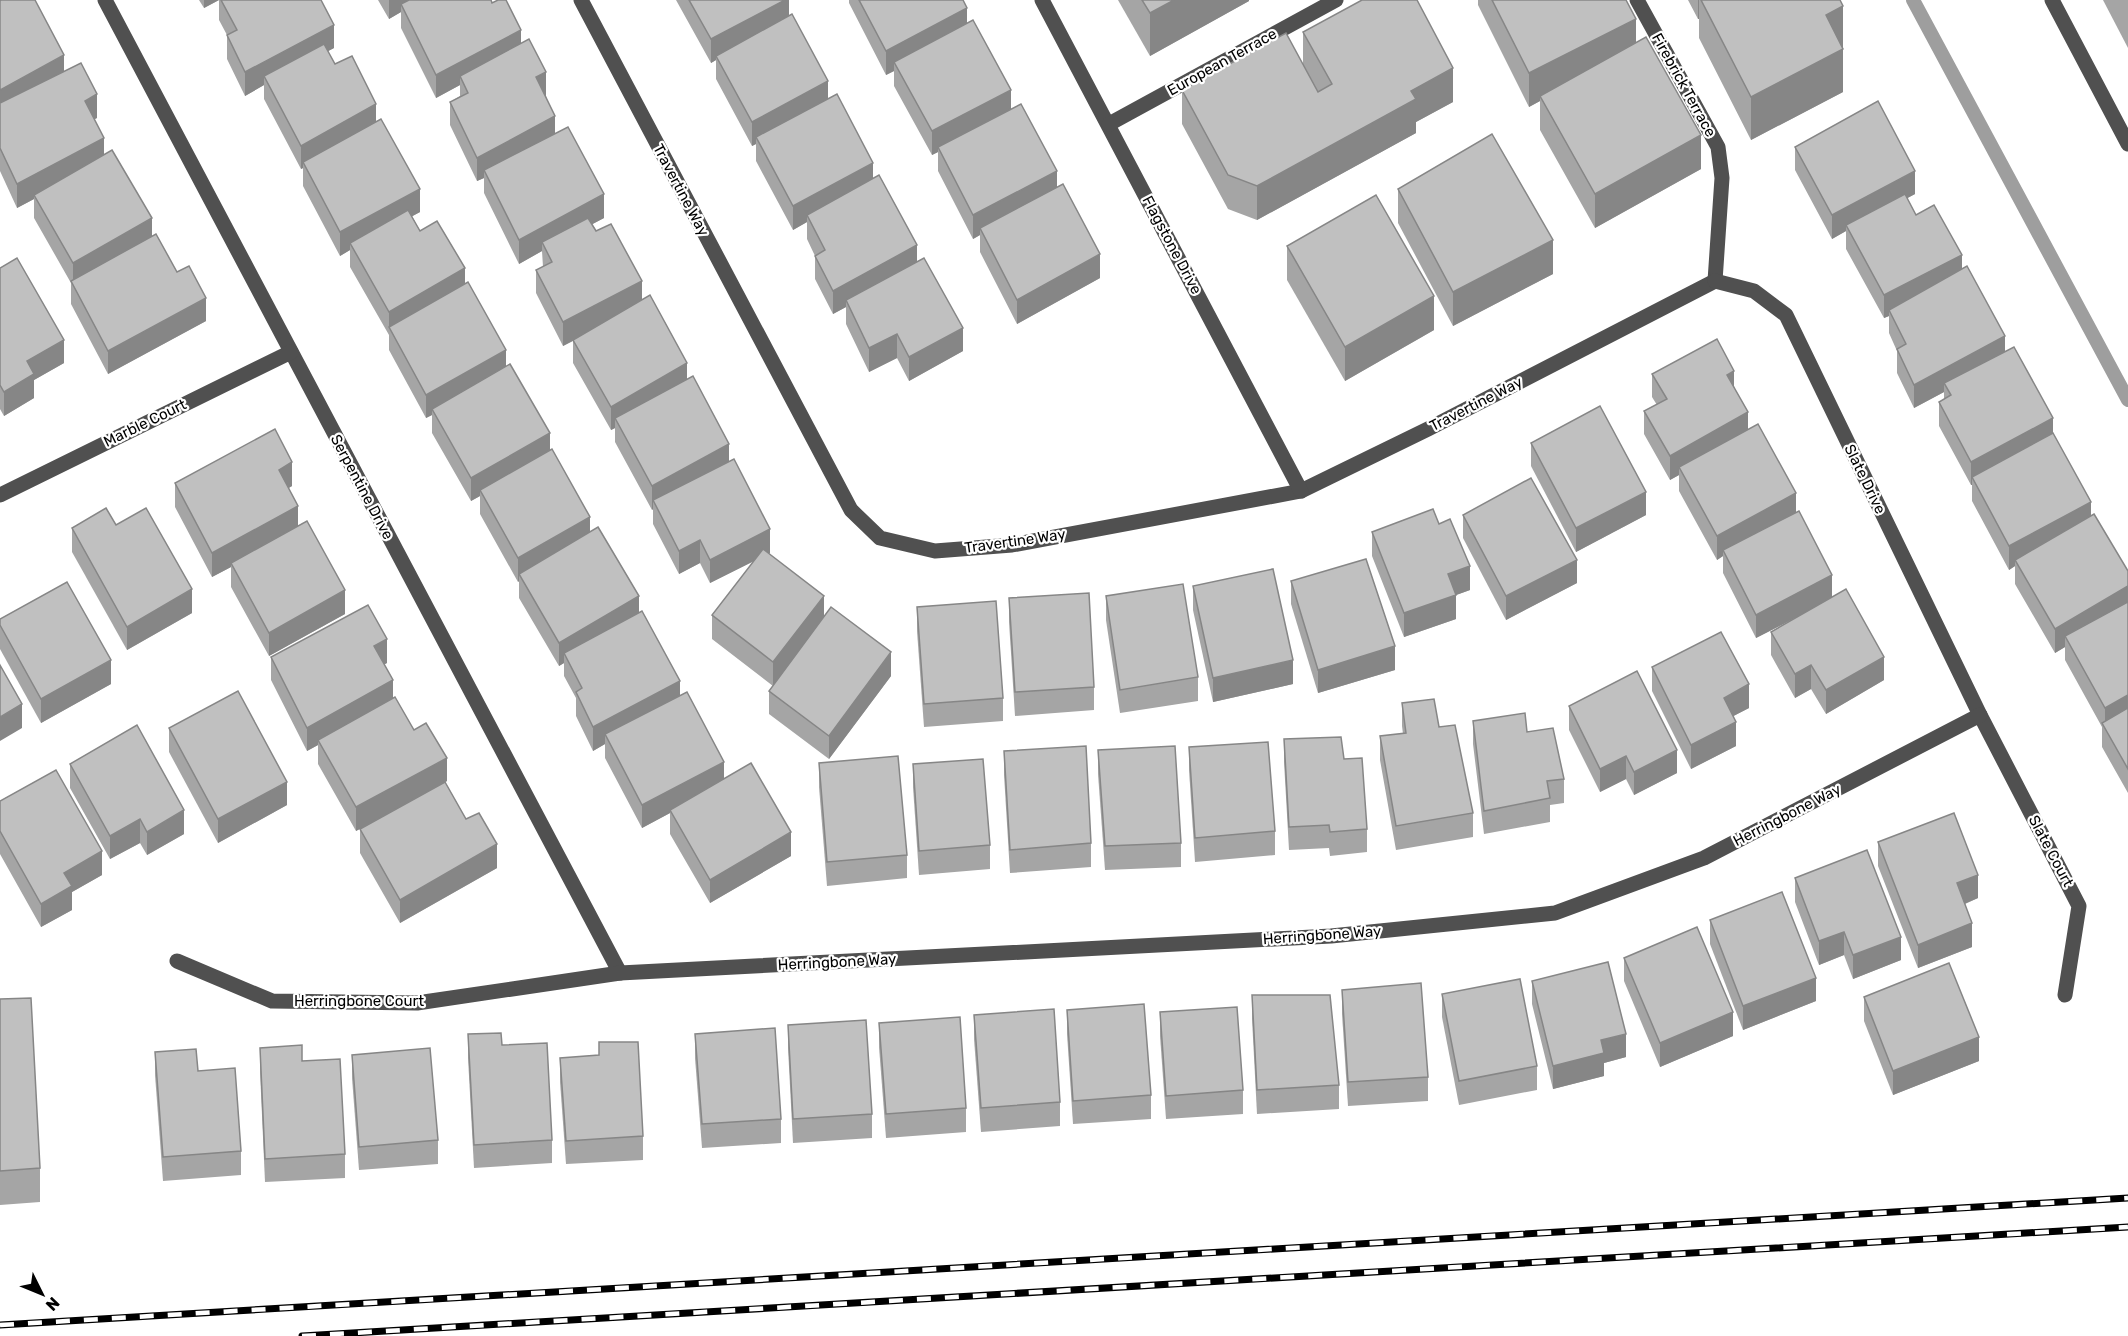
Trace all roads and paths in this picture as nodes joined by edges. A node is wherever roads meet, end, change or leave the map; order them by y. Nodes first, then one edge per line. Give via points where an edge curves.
1 (105, 0) edge
2 (581, 0) edge
3 (1042, 0) edge
4 (1336, 0) edge
5 (1637, 0) edge
6 (2052, 0) edge
7 (1109, 124) junction
8 (2128, 144) edge
9 (1715, 281) junction
10 (291, 352) junction
11 (1301, 491) junction
12 (0, 495) edge
13 (1980, 716) junction
14 (177, 961) dead end
15 (620, 973) junction
16 (2065, 995) dead end

1 - 10 street, Serpentine Drive
2 - 11 street, Travertine Way via 851,510 879,538 935,551 1012,545
3 - 7 street, Flagstone Drive
4 - 7 street, European Terrace
5 - 9 street, Firebrick Terrace via 1718,147 1722,178
6 - 8 street
7 - 11 street, Flagstone Drive
9 - 11 street, Travertine Way
9 - 13 street, Slate Drive via 1754,291 1786,315
10 - 12 street, Marble Court
10 - 15 street, Serpentine Drive
13 - 15 street, Herringbone Way via 1704,858 1555,913 1330,936
13 - 16 street, Slate Court via 2079,906
14 - 15 street, Herringbone Court via 272,1001 417,1003

